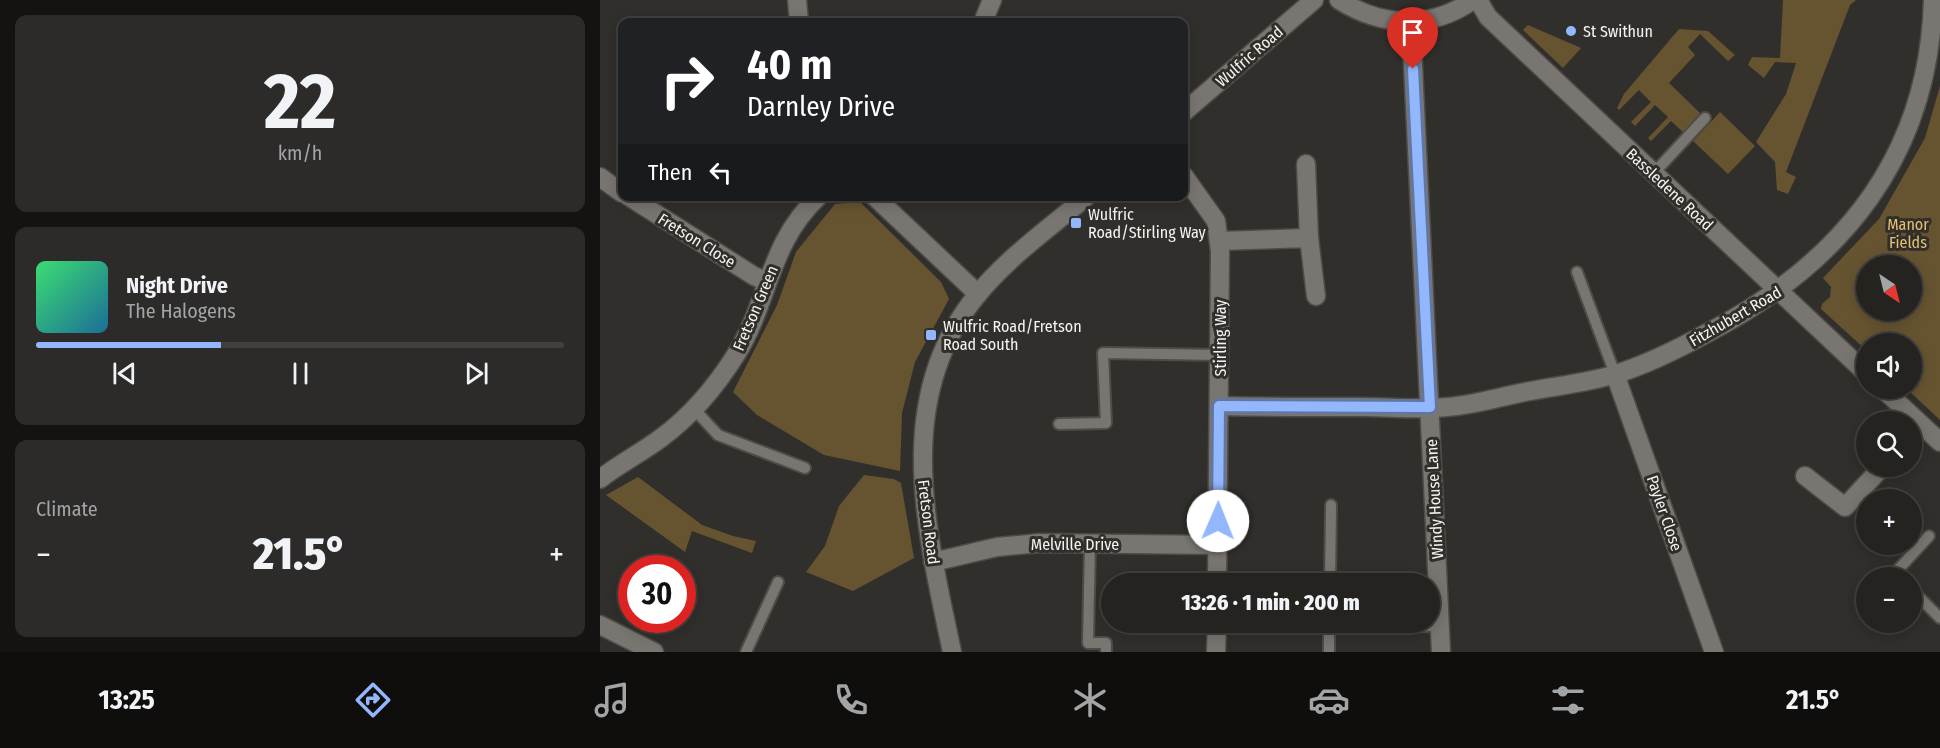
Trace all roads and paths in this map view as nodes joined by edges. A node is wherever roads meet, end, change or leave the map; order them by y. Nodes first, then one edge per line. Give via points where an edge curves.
1 (797, 0) edge
2 (1314, 0) edge
3 (1339, 0) edge
4 (1473, 0) edge
5 (1478, 0) edge
6 (1933, 0) edge
7 (799, 18) edge
8 (1411, 23) junction
9 (1188, 109) edge
10 (1705, 118) dead end
11 (1306, 164) dead end
12 (1653, 174) junction
13 (600, 177) edge
14 (1188, 182) edge
15 (618, 190) edge
16 (636, 201) edge
17 (815, 201) edge
18 (879, 201) edge
19 (1081, 201) edge
20 (1309, 238) junction
21 (1219, 241) junction
22 (1577, 272) dead end
23 (766, 281) junction
24 (1779, 292) junction
25 (978, 294) junction
26 (1316, 296) dead end
27 (1219, 355) junction
28 (1856, 365) edge
29 (1615, 374) junction
30 (1891, 399) edge
31 (1219, 406) junction
32 (1430, 407) junction
33 (694, 409) junction
34 (1900, 411) edge
35 (1059, 424) dead end
36 (1922, 434) edge
37 (1940, 442) edge
38 (805, 468) dead end
39 (1805, 476) dead end
40 (1873, 477) edge
41 (600, 479) edge
42 (1331, 505) dead end
43 (1929, 536) dead end
44 (1090, 543) junction
45 (1218, 545) junction
46 (933, 562) junction
47 (1901, 567) edge
48 (1217, 573) edge
49 (1330, 573) edge
50 (1438, 573) edge
51 (778, 582) dead end
52 (1922, 600) edge
53 (1940, 618) edge
54 (600, 625) edge
55 (1440, 626) edge
56 (1216, 633) edge
57 (1329, 633) edge
58 (654, 652) edge
59 (746, 652) edge
60 (952, 652) edge
61 (1106, 652) edge
62 (1216, 652) edge
63 (1329, 652) edge
64 (1442, 652) edge
65 (1714, 652) edge

1 - 7 street
2 - 9 street, Wulfric Road
3 - 8 street via 1377,19
4 - 8 street via 1443,17
5 - 12 street, Bassledene Road via 1488,17
6 - 24 street, Fitzhubert Road via 1925,80 1911,123 1888,171 1864,208 1837,238
8 - 32 street, Windy House Lane
10 - 12 lane
11 - 20 street
12 - 24 street, Bassledene Road
13 - 15 street
14 - 21 street, Stirling Way via 1216,221
16 - 23 street, Fretson Close
17 - 23 street, Fretson Green via 791,231
18 - 25 street
19 - 25 street
20 - 21 street
20 - 26 street
21 - 27 street, Stirling Way
22 - 29 lane
23 - 33 street, Fretson Green via 737,353
24 - 28 street, Bassledene Road
24 - 29 street, Fitzhubert Road via 1681,347
25 - 46 street, Fretson Road via 949,338 930,391 921,447 922,496
27 - 31 street, Stirling Way
27 - 35 lane via 1103,353 1106,423
29 - 32 street, Fitzhubert Road
29 - 65 street, Payler Close
30 - 34 street
31 - 32 street, Fitzhubert Road
31 - 45 street, Stirling Way
32 - 50 street, Windy House Lane
33 - 38 lane via 718,435
33 - 41 street, Fretson Green via 662,438
36 - 37 street
39 - 40 street via 1845,507
42 - 49 lane
43 - 47 lane
44 - 45 street, Melville Drive
44 - 46 street, Melville Drive via 997,547
44 - 61 lane via 1088,643 1106,643
45 - 48 street, Stirling Way
46 - 60 street, Fretson Road
51 - 59 lane
52 - 53 lane
54 - 58 street
55 - 64 street, Windy House Lane
56 - 62 street
57 - 63 lane

